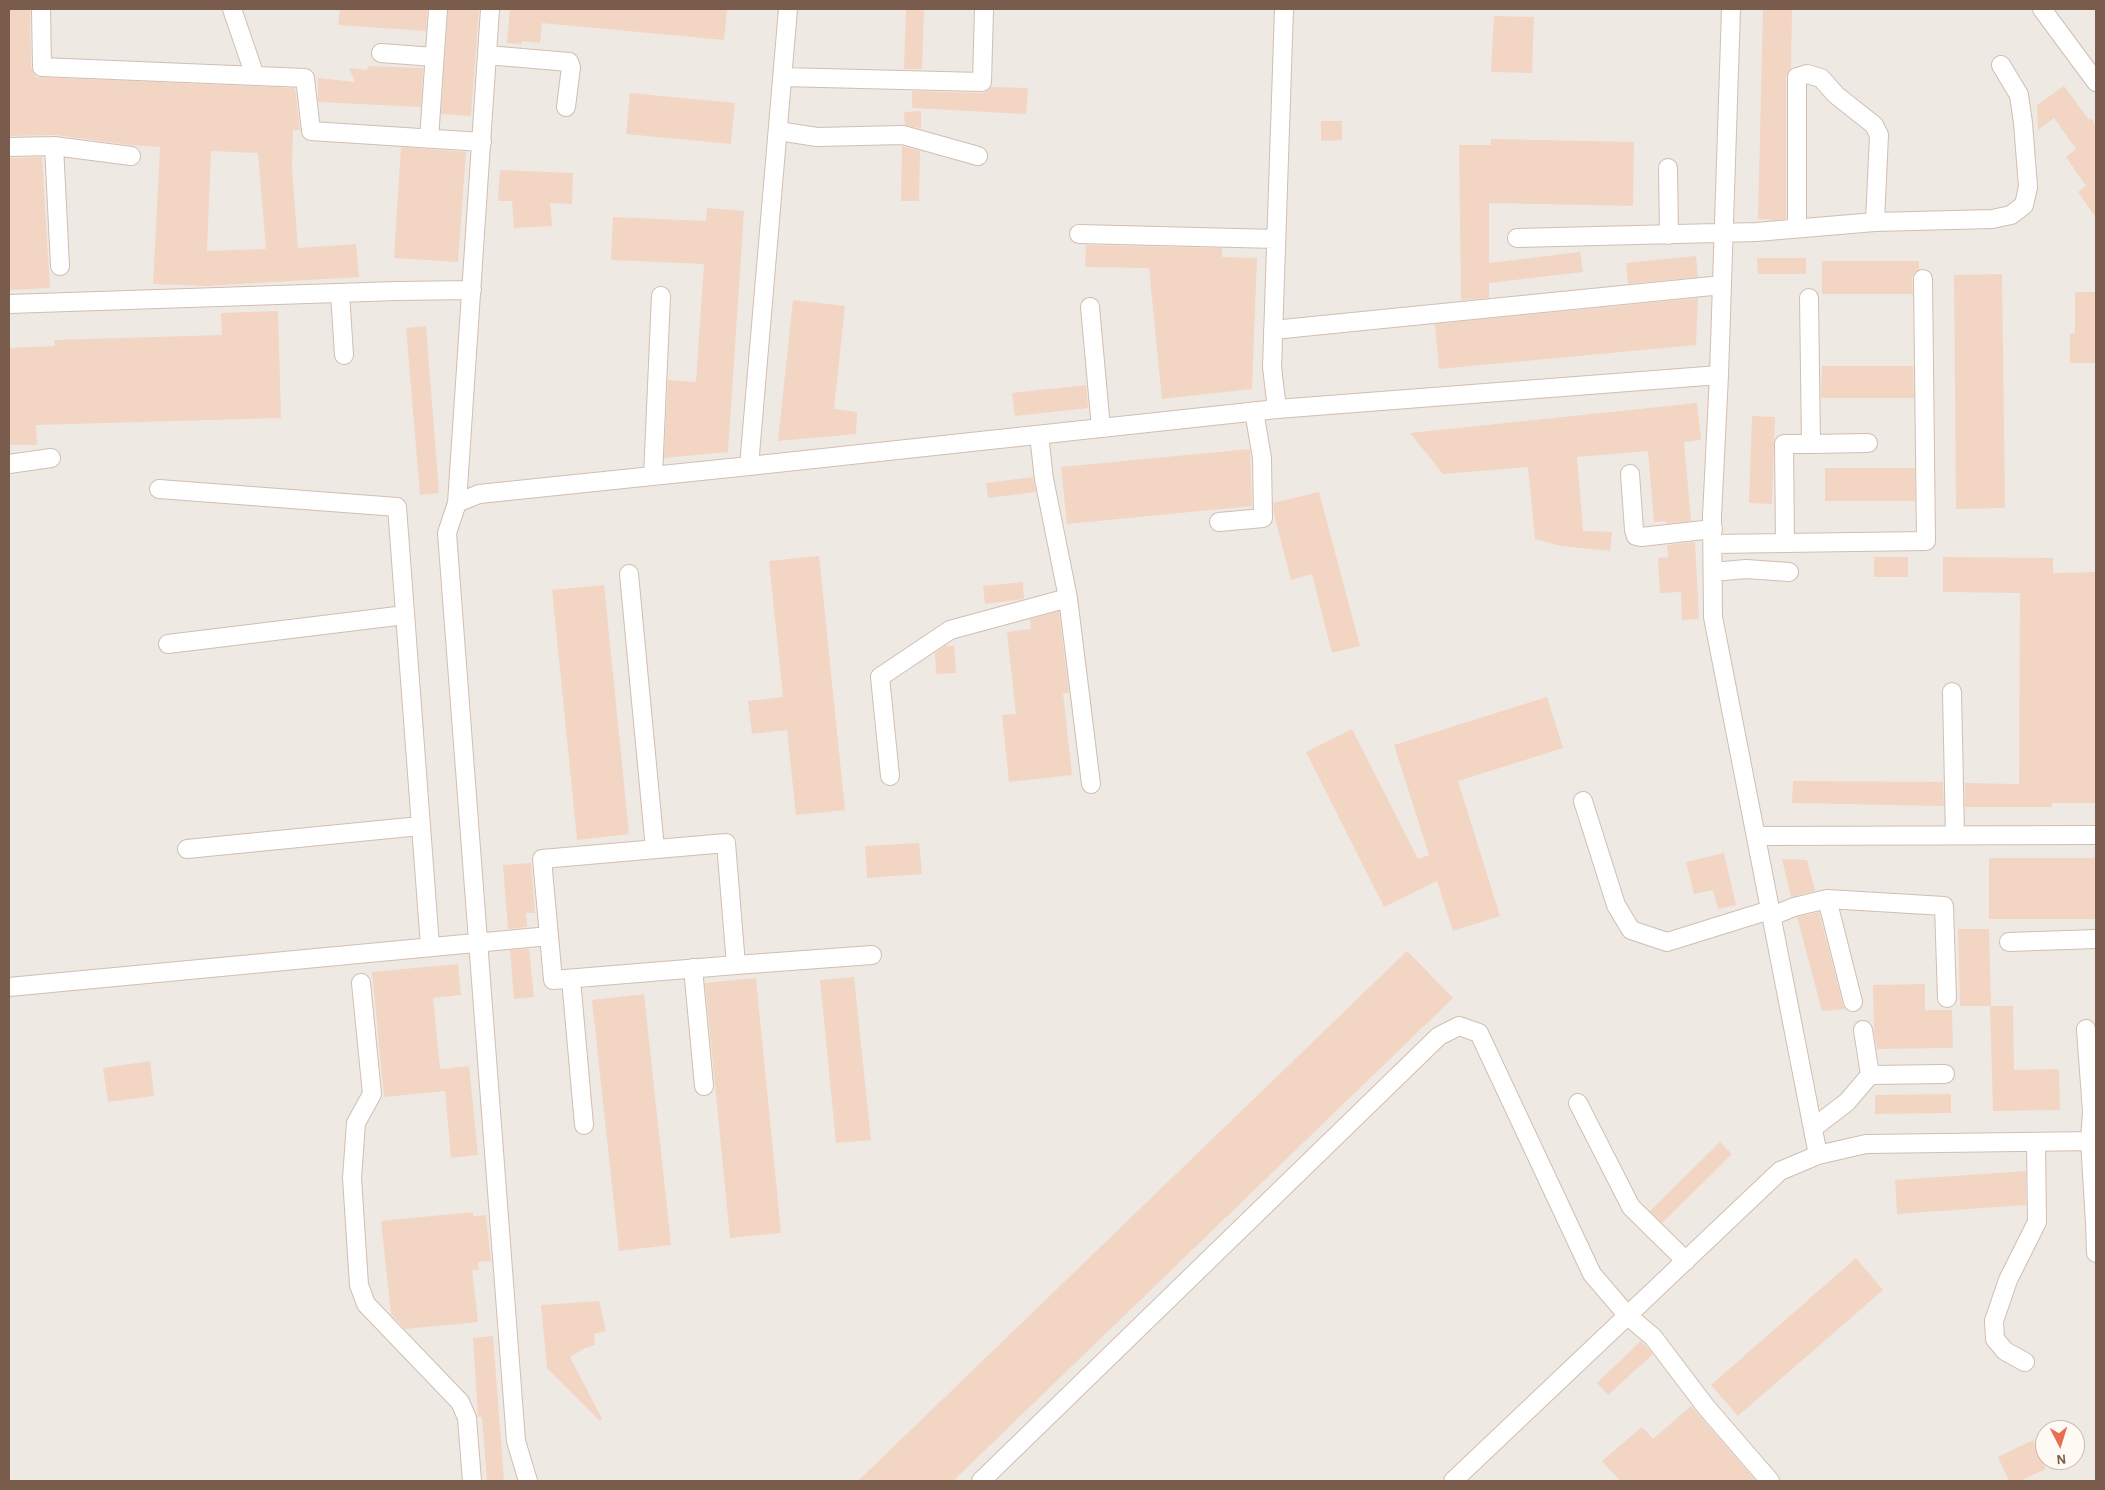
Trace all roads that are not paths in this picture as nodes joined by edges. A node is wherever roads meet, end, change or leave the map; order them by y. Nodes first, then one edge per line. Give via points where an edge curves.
1 (41, 9) edge
2 (232, 9) edge
3 (438, 9) edge
4 (490, 9) edge
5 (788, 9) edge
6 (984, 9) edge
7 (1284, 9) edge
8 (1731, 9) edge
9 (2042, 9) edge
10 (381, 53) dead end
11 (487, 55) junction
12 (434, 56) junction
13 (2001, 65) dead end
14 (255, 76) junction
15 (782, 77) junction
16 (2096, 82) edge
17 (566, 107) dead end
18 (778, 131) junction
19 (429, 139) junction
20 (482, 142) junction
21 (9, 146) edge
22 (54, 146) junction
23 (131, 156) dead end
24 (978, 156) dead end
25 (1668, 168) dead end
26 (1875, 222) junction
27 (1797, 228) junction
28 (1724, 233) junction
29 (1079, 234) dead end
30 (1669, 235) junction
31 (1517, 238) dead end
32 (1276, 239) junction
33 (60, 266) dead end
34 (1923, 279) dead end
35 (1722, 285) junction
36 (472, 290) junction
37 (340, 293) junction
38 (661, 296) dead end
39 (1809, 298) dead end
40 (9, 304) edge
41 (1090, 307) dead end
42 (1273, 330) junction
43 (344, 355) dead end
44 (1719, 375) junction
45 (1277, 408) junction
46 (1254, 411) junction
47 (1101, 428) junction
48 (1039, 435) junction
49 (1868, 443) dead end
50 (1811, 444) junction
51 (51, 458) dead end
52 (9, 464) edge
53 (749, 466) junction
54 (1630, 474) dead end
55 (653, 476) junction
56 (159, 489) dead end
57 (457, 502) junction
58 (1219, 522) dead end
59 (1713, 537) junction
60 (1785, 543) junction
61 (1713, 572) junction
62 (1788, 572) dead end
63 (629, 574) dead end
64 (1068, 598) junction
65 (405, 615) junction
66 (168, 644) dead end
67 (1952, 692) dead end
68 (890, 776) dead end
69 (1091, 784) dead end
70 (1583, 801) dead end
71 (420, 826) junction
72 (1954, 835) junction
73 (2096, 835) edge
74 (1756, 836) junction
75 (187, 849) dead end
76 (655, 849) junction
77 (1827, 899) junction
78 (1771, 913) junction
79 (549, 936) junction
80 (2096, 939) edge
81 (478, 942) junction
82 (2009, 942) dead end
83 (430, 946) junction
84 (872, 955) dead end
85 (736, 964) junction
86 (693, 968) junction
87 (571, 979) junction
88 (361, 983) dead end
89 (9, 987) edge
90 (1947, 998) dead end
91 (1853, 1002) dead end
92 (2086, 1029) dead end
93 (1863, 1030) dead end
94 (1945, 1074) dead end
95 (1870, 1075) junction
96 (704, 1086) dead end
97 (1578, 1103) dead end
98 (584, 1124) dead end
99 (1813, 1128) junction
100 (2093, 1141) edge
101 (2036, 1142) junction
102 (1818, 1155) junction
103 (2095, 1223) edge
104 (2096, 1252) edge
105 (1686, 1261) junction
106 (1628, 1316) junction
107 (2025, 1362) dead end
108 (472, 1481) edge
109 (528, 1481) edge
110 (981, 1481) edge
111 (1453, 1481) edge
112 (1770, 1481) edge

1 - 14 street via 42,67
2 - 14 street
3 - 12 street
4 - 11 street
5 - 15 street
6 - 15 street via 982,82
7 - 32 street
8 - 28 street
9 - 16 street
10 - 12 street
11 - 17 street via 569,62
11 - 20 street
12 - 19 street
13 - 26 street via 2019,94 2028,187 2024,205 2011,215 1992,219
14 - 19 street via 305,78 311,131
15 - 18 street
18 - 24 street via 817,137 903,135
18 - 53 street
19 - 20 street
20 - 36 street
21 - 22 street
22 - 23 street
22 - 33 street
25 - 30 street
26 - 27 street
26 - 27 street via 1879,135 1874,125 1836,95 1821,78 1807,74 1797,77
27 - 28 street
28 - 30 street
28 - 35 street
29 - 32 street
30 - 31 street
32 - 42 street
34 - 60 street via 1926,541
35 - 42 street
35 - 44 street
36 - 37 street
36 - 57 street
37 - 40 street
37 - 43 street
38 - 55 street
39 - 50 street
41 - 47 street
42 - 45 street via 1272,367
44 - 45 street
44 - 59 street
45 - 46 street
46 - 47 street
46 - 58 street via 1262,458 1263,518
47 - 48 street
48 - 53 street
48 - 64 street via 1044,479
49 - 50 street
50 - 60 street via 1784,444
51 - 52 street
53 - 55 street
54 - 59 street via 1636,536
55 - 57 street via 479,494
56 - 65 street via 397,507
57 - 81 street via 448,533
59 - 60 street
59 - 61 street
61 - 62 street via 1746,569
61 - 74 street via 1713,617
63 - 76 street
64 - 68 street via 950,630 880,677
64 - 69 street
65 - 66 street
65 - 71 street
67 - 72 street
70 - 78 street via 1616,905 1631,930 1667,942
71 - 75 street
71 - 83 street
72 - 73 street
72 - 74 street
74 - 78 street
76 - 79 street via 542,859
76 - 85 street via 726,843
77 - 78 street
77 - 90 street via 1944,906
77 - 91 street
78 - 99 street
79 - 81 street
79 - 87 street via 553,980
80 - 82 street
81 - 83 street
81 - 109 street via 516,1441
83 - 89 street
84 - 85 street
85 - 86 street
86 - 87 street
86 - 96 street
87 - 98 street
88 - 108 street via 372,1094 356,1123 352,1178 359,1285 366,1304 460,1402 467,1418
92 - 100 street
93 - 95 street
94 - 95 street
95 - 99 street via 1848,1102
97 - 105 street via 1631,1208
99 - 102 street
100 - 101 street
100 - 103 street
101 - 102 street via 1866,1144
101 - 107 street via 2037,1222 2008,1280 1994,1321 1995,1339 2005,1350
102 - 105 street via 1780,1171
103 - 104 street
105 - 106 street
106 - 110 street via 1592,1274 1479,1033 1459,1026 1439,1036
106 - 111 street
106 - 112 street via 1653,1337 1706,1408

